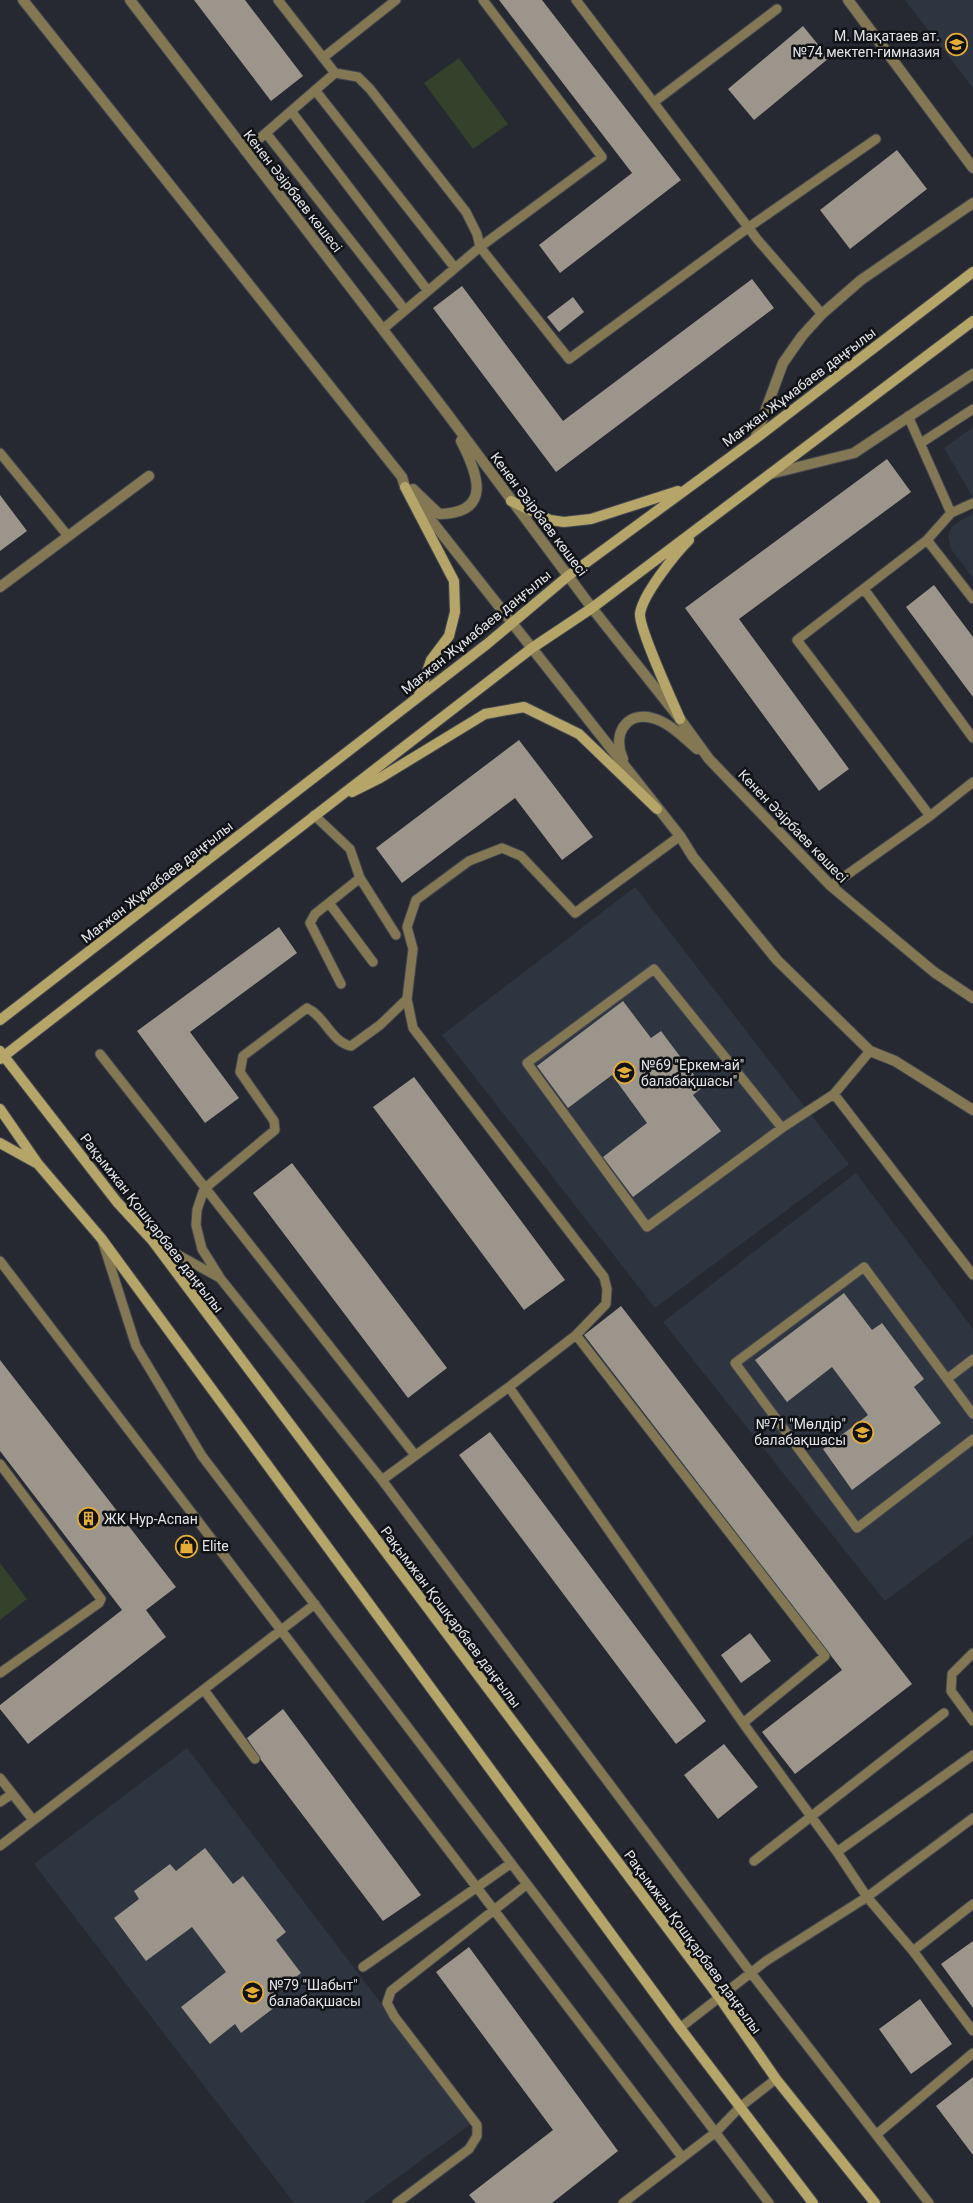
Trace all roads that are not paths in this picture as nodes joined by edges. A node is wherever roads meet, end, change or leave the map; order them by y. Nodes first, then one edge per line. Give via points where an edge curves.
1 (23, 0) edge
2 (130, 0) edge
3 (278, 0) edge
4 (396, 0) edge
5 (483, 0) edge
6 (576, 0) edge
7 (848, 0) edge
8 (777, 9) dead end
9 (324, 57) junction
10 (335, 72) junction
11 (316, 90) junction
12 (654, 102) junction
13 (291, 111) junction
14 (266, 133) junction
15 (876, 139) dead end
16 (245, 151) junction
17 (973, 168) edge
18 (973, 203) edge
19 (749, 227) junction
20 (480, 247) junction
21 (455, 268) junction
22 (973, 272) edge
23 (428, 291) junction
24 (405, 310) junction
25 (822, 314) junction
26 (973, 322) edge
27 (383, 329) junction
28 (973, 374) edge
29 (443, 408) junction
30 (973, 409) edge
31 (908, 416) junction
32 (755, 439) junction
33 (921, 443) junction
34 (0, 453) edge
35 (769, 475) junction
36 (149, 476) dead end
37 (403, 482) junction
38 (686, 489) junction
39 (739, 496) junction
40 (512, 501) junction
41 (973, 502) edge
42 (951, 513) junction
43 (68, 536) junction
44 (928, 540) junction
45 (568, 576) junction
46 (0, 587) edge
47 (864, 589) junction
48 (973, 599) edge
49 (592, 608) junction
50 (511, 621) junction
51 (532, 648) junction
52 (419, 696) junction
53 (680, 718) junction
54 (973, 738) edge
55 (709, 759) junction
56 (629, 772) junction
57 (973, 782) edge
58 (329, 804) junction
59 (658, 809) junction
60 (314, 815) junction
61 (930, 816) junction
62 (680, 836) junction
63 (360, 878) junction
64 (831, 886) junction
65 (329, 902) junction
66 (396, 935) dead end
67 (372, 962) dead end
68 (341, 984) dead end
69 (973, 998) edge
70 (407, 999) junction
71 (0, 1020) edge
72 (870, 1052) junction
73 (100, 1054) dead end
74 (1, 1056) edge
75 (834, 1094) junction
76 (0, 1110) edge
77 (973, 1110) edge
78 (782, 1128) junction
79 (0, 1143) edge
80 (38, 1164) junction
81 (204, 1189) junction
82 (101, 1238) junction
83 (152, 1240) junction
84 (0, 1261) edge
85 (3, 1272) edge
86 (973, 1275) edge
87 (220, 1278) junction
88 (576, 1335) junction
89 (973, 1360) edge
90 (947, 1379) junction
91 (508, 1387) junction
92 (973, 1414) edge
93 (973, 1439) edge
94 (415, 1456) junction
95 (0, 1464) edge
96 (382, 1480) junction
97 (315, 1604) junction
98 (281, 1632) junction
99 (973, 1653) edge
100 (0, 1673) edge
101 (204, 1690) junction
102 (944, 1713) dead end
103 (973, 1721) edge
104 (743, 1723) junction
105 (973, 1755) edge
106 (255, 1759) dead end
107 (0, 1778) edge
108 (12, 1794) junction
109 (0, 1802) edge
110 (810, 1815) junction
111 (973, 1818) edge
112 (33, 1820) junction
113 (0, 1846) edge
114 (837, 1852) junction
115 (754, 1861) dead end
116 (510, 1864) junction
117 (526, 1885) junction
118 (476, 1888) junction
119 (867, 1897) junction
120 (973, 1904) edge
121 (495, 1911) junction
122 (913, 1951) junction
123 (364, 1967) dead end
124 (751, 1973) junction
125 (719, 1997) junction
126 (680, 2028) junction
127 (973, 2031) edge
128 (973, 2053) edge
129 (776, 2079) junction
130 (740, 2107) junction
131 (716, 2132) junction
132 (877, 2134) junction
133 (682, 2157) junction
134 (397, 2203) edge
135 (623, 2203) edge
136 (769, 2203) edge
137 (813, 2203) edge
138 (876, 2203) edge
139 (929, 2203) edge

1 - 37 street
2 - 16 street, Кенен Әзірбаев көшесі
3 - 9 lane
4 - 9 lane
5 - 20 lane via 602,157
6 - 12 lane
7 - 17 street
8 - 12 lane
9 - 10 lane
10 - 11 lane
10 - 20 lane via 358,77 370,89 466,212
11 - 13 lane
11 - 21 lane
12 - 19 lane
13 - 14 lane
13 - 23 lane
14 - 16 lane
14 - 24 lane
15 - 19 lane
16 - 27 street, Кенен Әзірбаев көшесі
18 - 25 street via 861,280
19 - 20 lane via 569,359
19 - 25 lane
20 - 21 lane
21 - 23 lane
22 - 32 main road, Мағжан Жұмабаев даңғылы
23 - 24 lane
24 - 27 lane
25 - 32 street via 783,363
26 - 35 main road
27 - 29 street, Кенен Әзірбаев көшесі
28 - 31 street
29 - 37 street via 472,462 478,483 475,499 464,510 439,514
29 - 40 street, Кенен Әзірбаев көшесі
30 - 33 lane
31 - 33 lane
31 - 35 street via 854,453
32 - 38 main road, Мағжан Жұмабаев даңғылы
33 - 42 lane
34 - 43 lane
35 - 39 main road
36 - 43 street
37 - 50 street
37 - 52 main road via 454,582 455,612 449,636 431,660
38 - 40 main road via 591,519 564,522 550,520
38 - 45 main road, Мағжан Жұмабаев даңғылы
39 - 49 main road
39 - 53 main road via 682,546 648,595 640,614 647,640
40 - 45 street, Кенен Әзірбаев көшесі
41 - 42 lane
42 - 44 lane
43 - 46 street
44 - 47 lane
44 - 48 lane
45 - 49 street, Кенен Әзірбаев көшесі
45 - 50 main road, Мағжан Жұмабаев даңғылы
47 - 54 lane
47 - 61 lane via 797,640
49 - 51 main road
49 - 53 street, Кенен Әзірбаев көшесі
50 - 51 street
50 - 52 main road, Мағжан Жұмабаев даңғылы via 487,644
51 - 56 street
51 - 58 main road
52 - 71 main road, Мағжан Жұмабаев даңғылы
53 - 55 street, Кенен Әзірбаев көшесі
55 - 56 street via 670,726 652,718 640,718 631,720 618,736 618,748
55 - 64 street, Кенен Әзірбаев көшесі
56 - 59 street
57 - 61 lane
58 - 59 main road via 380,778 485,714 524,707 580,734
58 - 60 main road
59 - 62 street
60 - 63 lane via 350,849
60 - 74 main road
61 - 64 lane
62 - 70 lane via 575,913 521,856 502,848 469,861 416,900 407,927 413,949
62 - 72 street via 693,857 777,960
63 - 65 lane
63 - 66 lane
64 - 69 street, Кенен Әзірбаев көшесі via 934,972
65 - 67 lane
65 - 68 lane via 310,923
70 - 81 lane via 351,1046 342,1044 316,1012 307,1008 243,1056 240,1072 274,1121 275,1130
70 - 88 lane via 413,1028 604,1277 606,1304
72 - 75 lane
72 - 77 street via 895,1061
73 - 81 lane
74 - 83 main road, Рақымжан Қошқарбаев даңғылы via 117,1202
75 - 78 lane
75 - 86 lane
76 - 80 main road
78 - 78 lane via 647,1227 526,1063 654,969
79 - 80 main road
80 - 82 main road
81 - 87 lane via 196,1224 202,1249
81 - 94 lane
82 - 97 lane via 136,1346 202,1456
82 - 126 main road
83 - 87 lane
83 - 125 main road, Рақымжан Қошқарбаев даңғылы
84 - 85 lane
85 - 98 lane
87 - 96 lane
88 - 91 lane
88 - 104 lane via 825,1656
89 - 90 lane
90 - 92 lane
90 - 93 lane via 864,1267 736,1363 858,1528
91 - 94 lane
91 - 104 lane
94 - 96 lane
95 - 100 lane via 101,1599
96 - 124 lane
97 - 98 lane
97 - 116 lane
98 - 101 lane
98 - 118 lane
99 - 103 lane via 952,1674 951,1691
101 - 106 lane
101 - 112 lane
102 - 110 lane
104 - 110 lane
105 - 114 lane
107 - 108 lane
108 - 109 lane
108 - 112 lane
110 - 114 lane
110 - 115 lane
111 - 119 lane
112 - 113 lane
114 - 119 lane
116 - 117 lane
116 - 118 lane
117 - 121 lane
117 - 131 lane
118 - 121 lane
118 - 123 lane
119 - 122 lane
119 - 124 lane
120 - 122 lane
121 - 133 lane
121 - 134 lane via 391,1991 387,2003 394,2016 477,2125 477,2136 469,2149
122 - 127 lane
124 - 125 lane
124 - 132 lane
125 - 126 lane
125 - 129 main road, Рақымжан Қошқарбаев даңғылы
126 - 130 main road
128 - 132 lane
129 - 130 lane
129 - 138 main road, Рақымжан Қошқарбаев даңғылы
130 - 131 lane
130 - 137 main road
131 - 133 lane
131 - 136 lane
132 - 139 lane
133 - 135 lane

